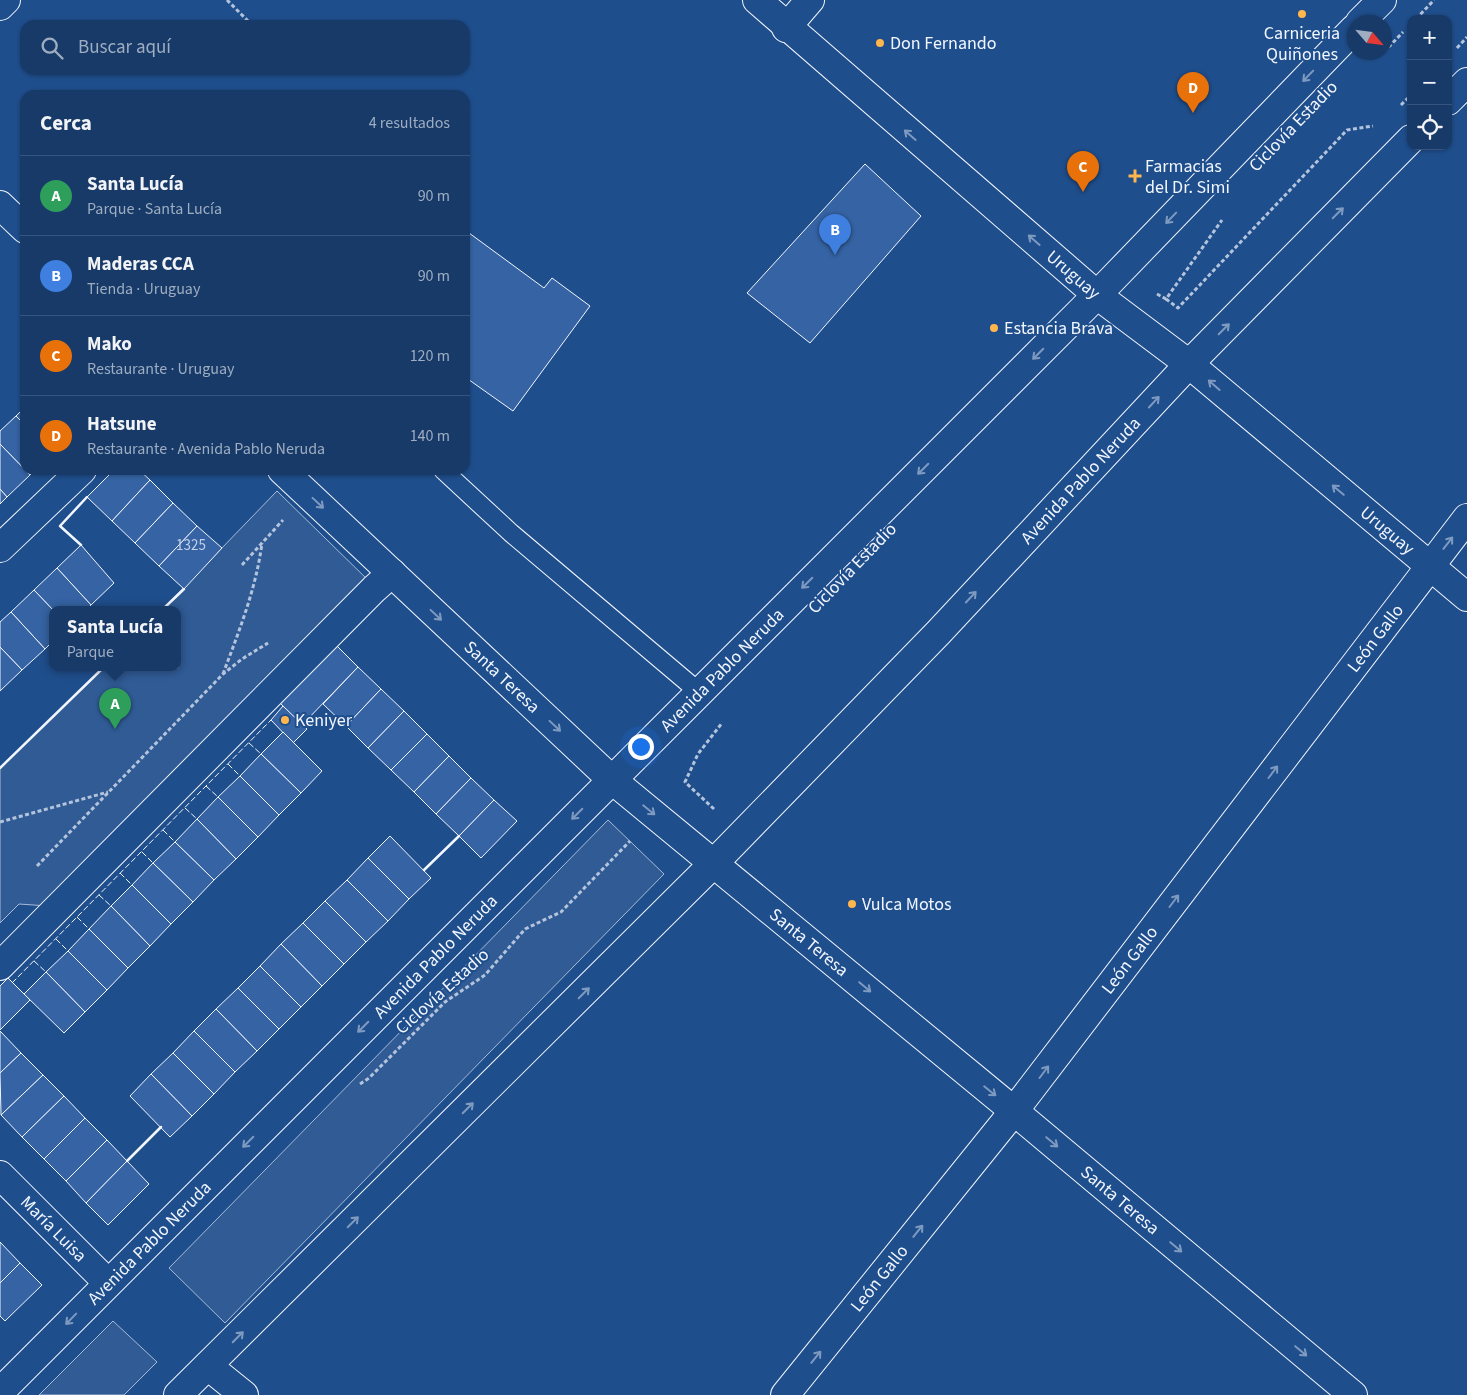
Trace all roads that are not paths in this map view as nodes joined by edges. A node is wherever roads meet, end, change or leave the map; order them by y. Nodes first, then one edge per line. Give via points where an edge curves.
1 (6, 0) edge
2 (757, 0) edge
3 (810, 0) edge
4 (1382, 0) edge
5 (0, 6) edge
6 (1367, 15) edge
7 (786, 28) junction
8 (1347, 36) edge
9 (1467, 82) edge
10 (1452, 97) edge
11 (1407, 143) edge
12 (0, 205) edge
13 (20, 224) edge
14 (1097, 295) junction
15 (1189, 364) junction
16 (77, 475) edge
17 (287, 475) edge
18 (448, 475) edge
19 (1467, 518) edge
20 (0, 548) edge
21 (1429, 567) junction
22 (392, 573) junction
23 (1467, 597) edge
24 (699, 692) junction
25 (611, 779) junction
26 (714, 863) junction
27 (0, 966) edge
28 (1014, 1111) junction
29 (0, 1175) edge
30 (108, 1283) junction
31 (208, 1366) junction
32 (0, 1392) edge
33 (178, 1395) edge
34 (244, 1395) edge
35 (786, 1395) edge
36 (1353, 1395) edge

1 - 5 street
2 - 7 street, Uruguay
3 - 7 street
4 - 6 street
14 -> 7 street, Uruguay
8 -> 14 street, Avenida Pablo Neruda
9 - 10 street
15 -> 11 street, Avenida Pablo Neruda
12 - 13 street
14 - 15 street, Uruguay
14 -> 24 street, Avenida Pablo Neruda
21 -> 15 street, Uruguay
26 -> 15 street, Avenida Pablo Neruda via 938,633
16 - 20 street
17 -> 22 street, Santa Teresa
18 - 24 lane via 511,533
21 -> 19 street, León Gallo
21 - 23 street, Uruguay
28 -> 21 street, León Gallo
22 -> 25 street, Santa Teresa
22 - 27 street
24 - 25 street, Avenida Pablo Neruda
25 -> 26 street, Santa Teresa
25 -> 30 street, Avenida Pablo Neruda
26 -> 28 street, Santa Teresa
31 -> 26 street, Avenida Pablo Neruda
35 -> 28 street, León Gallo
28 -> 36 street, Santa Teresa
29 - 30 street, María Luisa
30 -> 32 street, Avenida Pablo Neruda
31 - 33 street, Avenida Pablo Neruda
31 - 34 street

